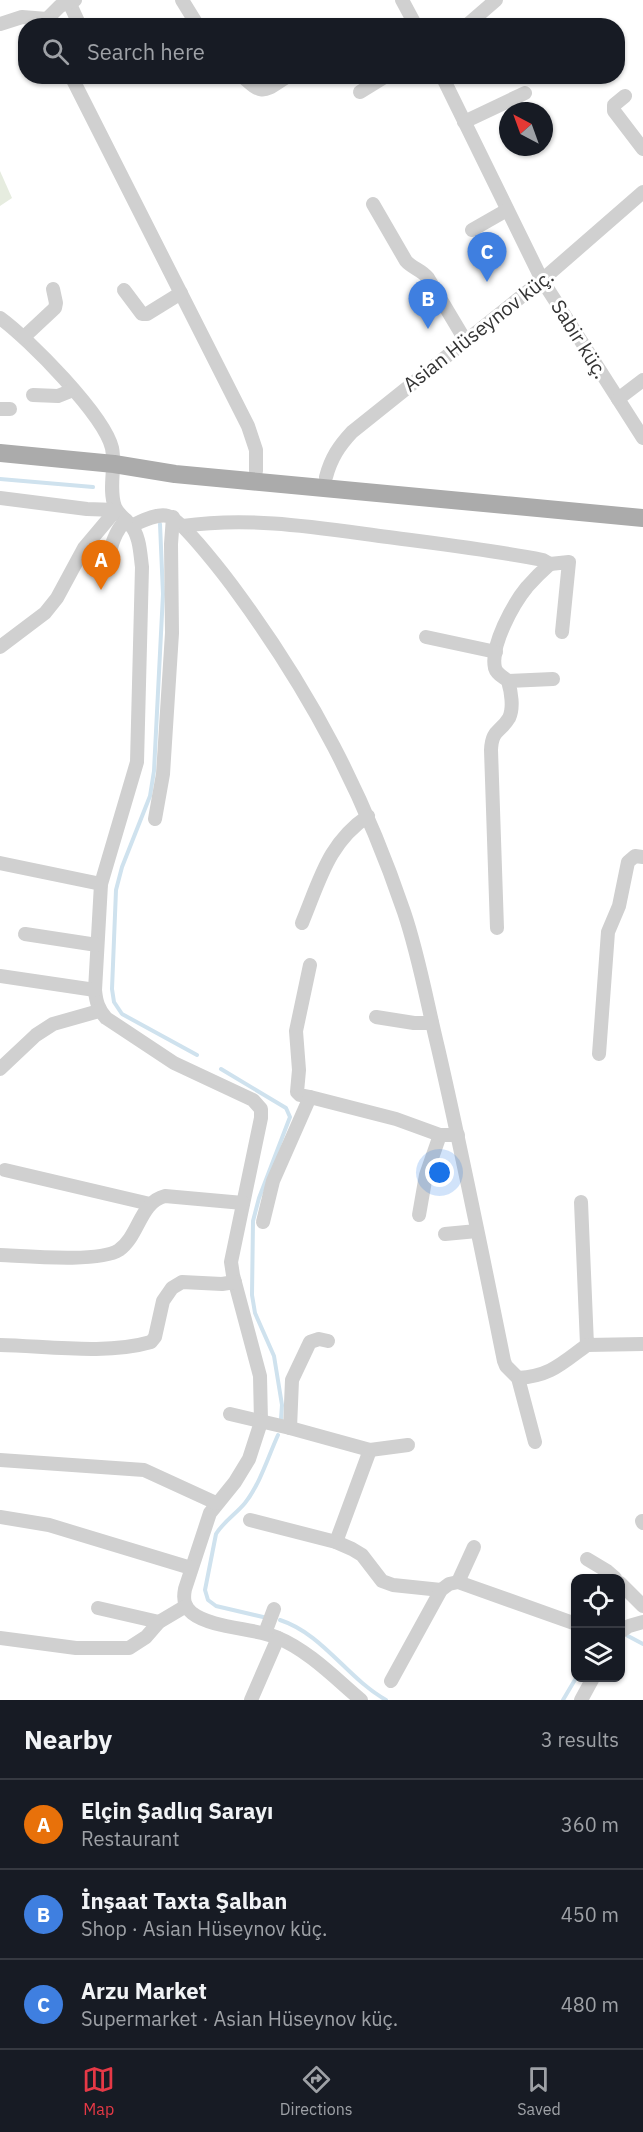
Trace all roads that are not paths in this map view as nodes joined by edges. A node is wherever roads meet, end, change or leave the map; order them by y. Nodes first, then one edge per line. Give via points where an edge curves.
1 (182, 0) edge
2 (402, 0) edge
3 (496, 0) edge
4 (72, 1) edge
5 (18, 18) edge
6 (49, 18) edge
7 (77, 18) edge
8 (193, 18) edge
9 (412, 18) edge
10 (475, 18) edge
11 (0, 24) edge
12 (75, 84) edge
13 (251, 84) edge
14 (275, 84) edge
15 (373, 84) edge
16 (446, 84) edge
17 (360, 92) dead end
18 (525, 93) dead end
19 (625, 96) dead end
20 (464, 122) junction
21 (643, 149) edge
22 (643, 192) edge
23 (372, 204) dead end
24 (507, 210) junction
25 (472, 230) dead end
26 (542, 280) junction
27 (53, 289) dead end
28 (124, 290) dead end
29 (181, 293) junction
30 (0, 318) edge
31 (24, 337) junction
32 (465, 340) junction
33 (643, 380) edge
34 (73, 390) junction
35 (33, 395) dead end
36 (618, 399) junction
37 (643, 438) edge
38 (0, 453) edge
39 (114, 464) junction
40 (256, 471) junction
41 (326, 477) junction
42 (0, 498) edge
43 (643, 508) edge
44 (124, 518) junction
45 (643, 518) edge
46 (178, 522) junction
47 (550, 564) junction
48 (105, 571) dead end
49 (562, 632) dead end
50 (426, 637) dead end
51 (0, 647) edge
52 (496, 652) junction
53 (553, 679) dead end
54 (508, 681) junction
55 (368, 816) junction
56 (155, 819) dead end
57 (643, 857) edge
58 (0, 863) edge
59 (101, 884) junction
60 (302, 923) dead end
61 (497, 928) dead end
62 (25, 934) dead end
63 (98, 945) junction
64 (310, 964) dead end
65 (0, 976) edge
66 (95, 990) junction
67 (99, 1011) junction
68 (376, 1017) dead end
69 (432, 1023) junction
70 (599, 1054) dead end
71 (0, 1069) edge
72 (310, 1097) junction
73 (458, 1134) junction
74 (440, 1135) junction
75 (5, 1170) dead end
76 (581, 1202) dead end
77 (243, 1203) junction
78 (150, 1204) junction
79 (419, 1215) dead end
80 (263, 1222) dead end
81 (477, 1231) junction
82 (445, 1234) dead end
83 (0, 1255) edge
84 (235, 1282) junction
85 (328, 1341) dead end
86 (643, 1344) edge
87 (0, 1345) edge
88 (587, 1345) junction
89 (518, 1378) junction
90 (230, 1414) dead end
91 (261, 1422) junction
92 (290, 1428) junction
93 (535, 1442) dead end
94 (408, 1445) dead end
95 (370, 1450) junction
96 (0, 1460) edge
97 (216, 1503) junction
98 (0, 1517) edge
99 (250, 1520) dead end
100 (336, 1542) junction
101 (474, 1547) dead end
102 (586, 1559) dead end
103 (191, 1568) junction
104 (610, 1574) edge
105 (458, 1582) junction
106 (625, 1588) edge
107 (441, 1590) junction
108 (186, 1606) junction
109 (643, 1606) edge
110 (98, 1608) dead end
111 (274, 1609) dead end
112 (159, 1622) junction
113 (571, 1622) edge
114 (643, 1622) edge
115 (625, 1629) edge
116 (271, 1636) junction
117 (0, 1638) edge
118 (391, 1681) dead end
119 (590, 1682) edge
120 (251, 1700) edge
121 (361, 1700) edge
122 (581, 1700) edge

1 - 8 street
2 - 9 street
3 - 10 street
4 - 6 street via 52,12
4 - 7 street
5 - 11 street
12 - 29 street
13 - 14 street via 264,91
15 - 17 street
16 - 20 street, Sabir küç.
18 - 20 street
19 - 21 street via 614,105 614,111
20 - 24 street, Sabir küç.
22 - 26 street, Asian Hüseynov küç.
23 - 32 street via 406,261 428,278
24 - 25 street
24 - 26 street, Sabir küç.
26 - 32 street, Asian Hüseynov küç.
26 - 36 street, Sabir küç.
27 - 31 street via 55,308
28 - 29 street via 142,314
29 - 40 street via 248,426 256,450
30 - 31 street
31 - 34 street
32 - 41 street, Asian Hüseynov küç. via 352,432 339,446
33 - 36 street
34 - 35 street via 58,396
34 - 39 street via 107,433
36 - 37 street, Sabir küç.
38 - 39 main road
39 - 40 main road via 175,464
39 - 44 street via 113,500
39 - 45 main road via 175,474
40 - 41 main road
41 - 43 main road
42 - 44 street via 93,509
44 - 46 street via 166,515
44 - 48 street via 114,537
44 - 51 street via 84,549 45,613
44 - 59 street via 140,545 142,567 137,762
46 - 47 street via 266,522 482,550
46 - 55 street via 271,638 303,689
46 - 56 street via 171,544 172,633 163,774
47 - 49 street via 569,562
47 - 52 street via 518,599
50 - 52 street
52 - 54 street via 495,669
53 - 54 street
54 - 61 street via 512,711 494,733 490,750
55 - 60 street via 340,839
55 - 69 street via 404,913
57 - 70 street via 635,856 628,862 619,906 608,932
58 - 59 street
59 - 63 street
62 - 63 street
63 - 66 street
64 - 72 street via 296,1031 297,1092
65 - 66 street
66 - 67 street
67 - 71 street via 52,1024
67 - 77 street via 161,1055 253,1101 261,1109
68 - 69 street
69 - 73 street
72 - 74 street via 396,1119
72 - 80 street via 273,1181
73 - 74 street
73 - 81 street
74 - 79 street via 424,1183
75 - 78 street
76 - 88 street
77 - 78 street via 165,1196
77 - 84 street via 231,1262
78 - 83 street via 126,1244 110,1255
81 - 82 street
81 - 89 street via 504,1361
84 - 87 street via 182,1282 172,1288 163,1301 155,1337 144,1344 105,1348
84 - 91 street via 260,1376
85 - 92 street via 310,1342 295,1370
86 - 88 street
88 - 89 street via 553,1370 536,1377
89 - 93 street
90 - 91 street
91 - 92 street
91 - 97 street via 249,1459
92 - 95 street
94 - 95 street
95 - 100 street
96 - 97 street via 144,1470
97 - 103 street
98 - 103 street via 49,1525
99 - 100 street
100 - 107 street via 362,1555 382,1581
101 - 105 street
102 - 104 street
103 - 108 street via 184,1589
105 - 107 street
105 - 113 street
106 - 109 street
107 - 118 street
108 - 112 street
108 - 116 street via 209,1621
110 - 112 street
111 - 116 street
112 - 117 street via 129,1648 76,1648
114 - 115 street
116 - 120 street
116 - 121 street via 312,1660
119 - 122 street

